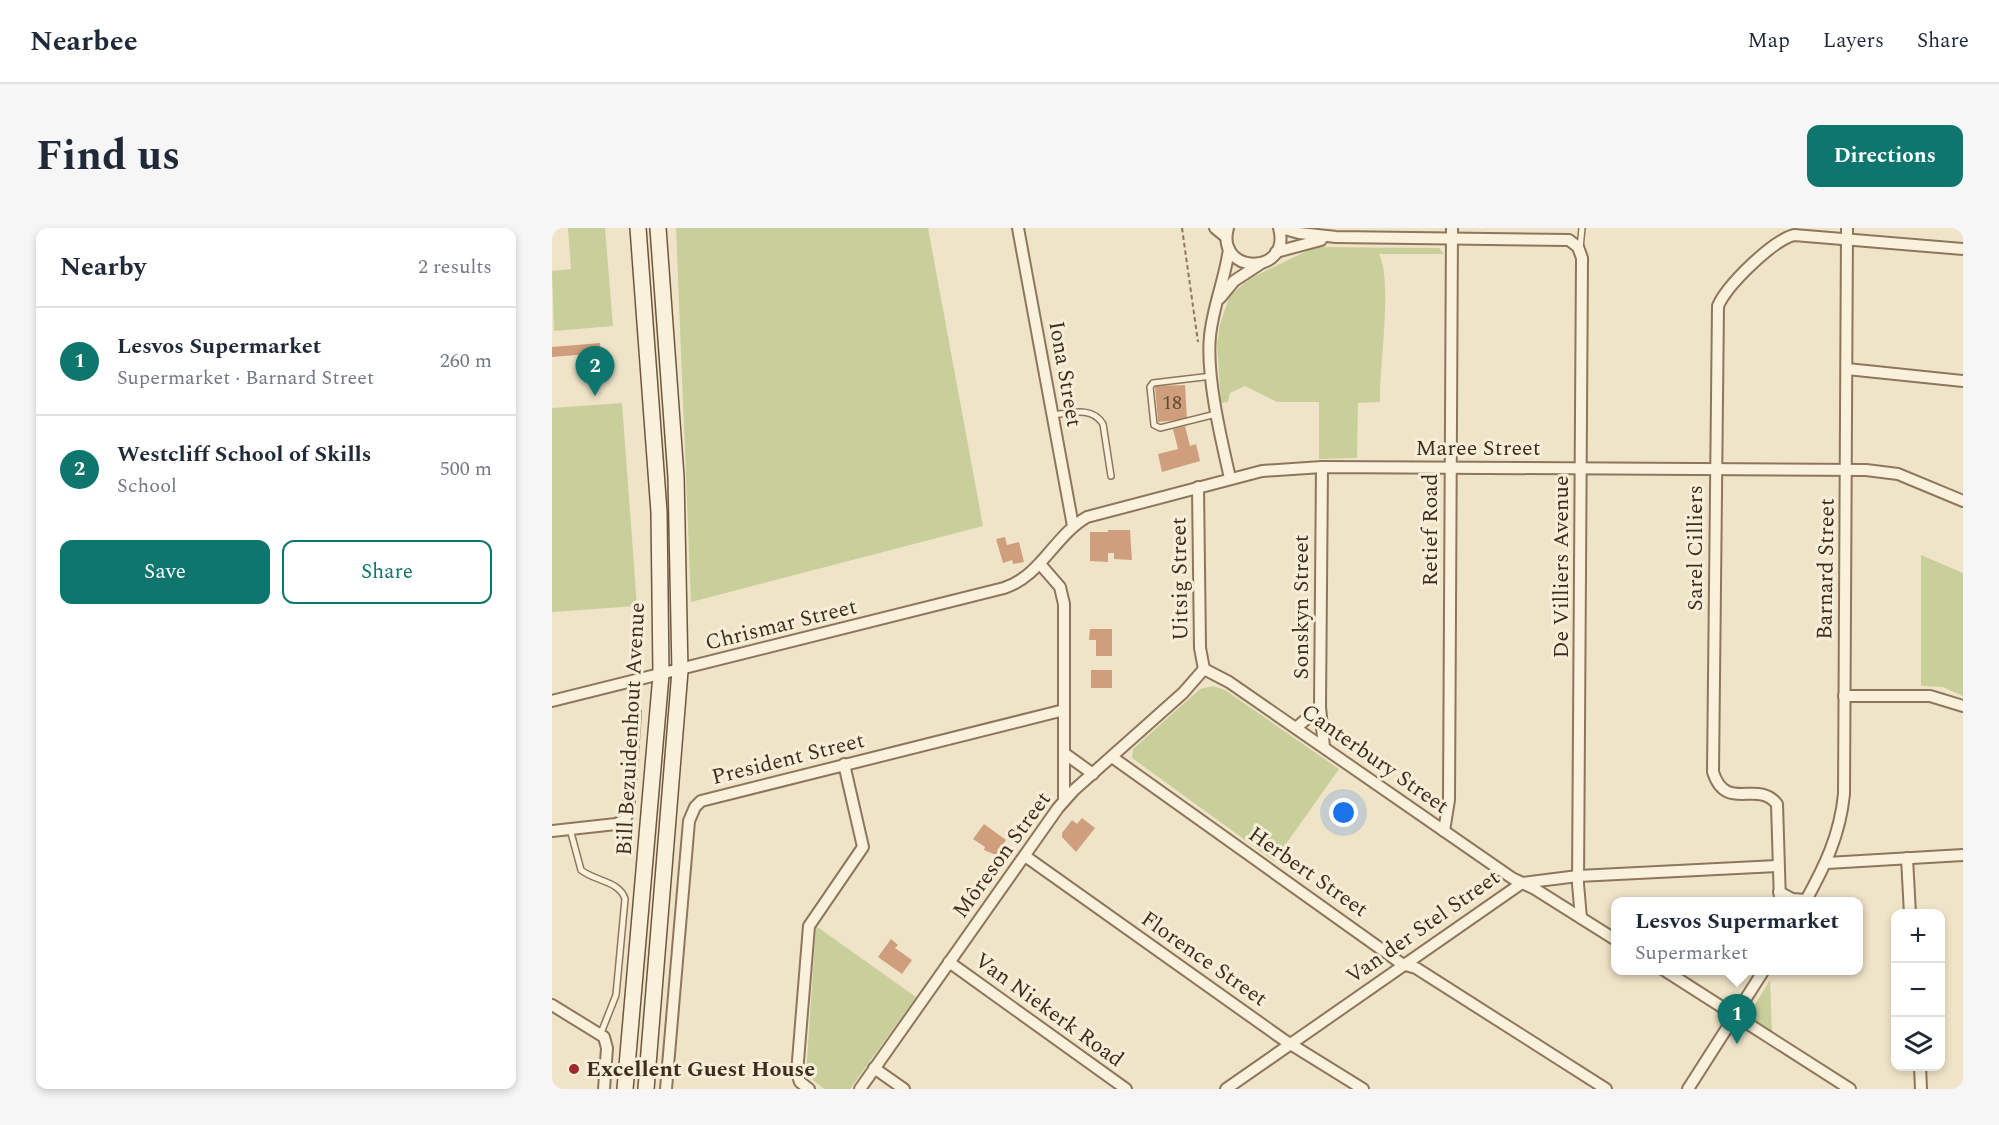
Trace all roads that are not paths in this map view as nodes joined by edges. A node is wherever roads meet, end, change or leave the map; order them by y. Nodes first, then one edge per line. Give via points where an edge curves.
1 (638, 228) edge
2 (658, 228) edge
3 (1018, 228) edge
4 (1215, 228) edge
5 (1280, 228) edge
6 (1582, 228) edge
7 (1227, 232) edge
8 (1451, 233) edge
9 (1846, 233) edge
10 (1336, 237) junction
11 (1229, 249) junction
12 (1580, 249) junction
13 (1963, 249) edge
14 (1276, 252) junction
15 (1261, 264) junction
16 (1217, 303) junction
17 (1847, 369) junction
18 (1212, 376) junction
19 (1963, 381) edge
20 (1218, 413) junction
21 (1052, 415) junction
22 (1322, 467) junction
23 (1450, 468) junction
24 (1581, 468) junction
25 (1715, 470) junction
26 (1846, 470) junction
27 (1111, 476) dead end
28 (1230, 478) junction
29 (1198, 487) junction
30 (1963, 501) edge
31 (1073, 526) junction
32 (1040, 564) junction
33 (1019, 581) joint
34 (1204, 669) junction
35 (680, 670) junction
36 (661, 675) junction
37 (1844, 696) junction
38 (552, 701) edge
39 (1963, 706) edge
40 (1320, 707) junction
41 (1064, 710) junction
42 (635, 713) dead end
43 (1296, 728) junction
44 (1307, 736) junction
45 (1323, 747) junction
46 (1064, 753) junction
47 (1112, 757) junction
48 (844, 764) junction
49 (1093, 774) junction
50 (1064, 801) junction
51 (570, 829) junction
52 (552, 831) edge
53 (1444, 831) junction
54 (1963, 855) edge
55 (1025, 856) junction
56 (1906, 858) junction
57 (1827, 863) junction
58 (1777, 866) junction
59 (1578, 876) junction
60 (1522, 883) junction
61 (1779, 897) edge
62 (1807, 897) edge
63 (1910, 909) edge
64 (1581, 918) junction
65 (1611, 937) edge
66 (949, 962) junction
67 (1402, 964) junction
68 (1672, 975) edge
69 (1761, 975) edge
70 (552, 1005) edge
71 (1736, 1016) junction
72 (601, 1033) junction
73 (1292, 1044) junction
74 (874, 1068) junction
75 (1920, 1071) edge
76 (604, 1089) edge
77 (625, 1089) edge
78 (646, 1089) edge
79 (666, 1089) edge
80 (809, 1089) edge
81 (860, 1089) edge
82 (904, 1089) edge
83 (1126, 1089) edge
84 (1226, 1089) edge
85 (1363, 1089) edge
86 (1606, 1089) edge
87 (1688, 1089) edge
88 (1850, 1089) edge
89 (1921, 1089) edge

1 - 36 main road, Bill Bezuidenhout Avenue via 659,512
2 - 35 main road, Bill Bezuidenhout Avenue via 677,489
3 - 21 street, Iona Street
4 - 7 street
5 - 10 street
5 - 14 street
6 - 12 lane
7 - 11 street
8 - 10 street
8 - 12 street via 1569,240
8 - 23 street, Retief Road
9 - 13 street, Sarel Cilliers
9 - 17 street, Barnard Street
9 - 25 street, Sarel Cilliers via 1787,236 1776,242 1724,294 1717,311
10 - 14 street
11 - 15 street via 1242,262
11 - 16 street
12 - 24 street, De Villiers Avenue
14 - 15 street
15 - 16 street via 1234,281
16 - 18 street via 1210,337
17 - 19 street
17 - 26 street, Barnard Street
18 - 20 street
18 - 20 lane via 1153,383 1150,387 1154,425 1160,428
20 - 28 street
21 - 27 lane via 1083,411 1099,418
21 - 31 street, Iona Street
22 - 23 street, Maree Street
22 - 28 street, Maree Street via 1288,467
22 - 40 street, Sonskyn Street
23 - 24 street, Maree Street
23 - 53 street, Retief Road via 1449,800
24 - 25 street, Maree Street
24 - 59 street, De Villiers Avenue
25 - 26 street, Maree Street
25 - 58 street, Sarel Cilliers via 1713,772 1724,791 1764,794 1777,804
26 - 30 street, Maree Street via 1898,474
26 - 37 street, Barnard Street
28 - 29 street, Maree Street
29 - 31 street, Maree Street via 1100,512
29 - 34 street, Uitsig Street via 1200,648
31 - 32 street, Maree Street
32 - 33 street, Maree Street
32 - 41 street via 1055,580 1064,599
33 - 35 street, Chrismar Street
34 - 43 street, Canterbury Street
34 - 47 street, Môreson Street
35 - 36 street, Chrismar Street
35 - 78 main road, Bill Bezuidenhout Avenue
36 - 38 street, Chrismar Street
36 - 77 main road, Bill Bezuidenhout Avenue
37 - 39 street via 1930,696
37 - 57 street, Barnard Street via 1842,815
40 - 43 street
40 - 44 street
40 - 45 street, Sonskyn Street
41 - 46 street
41 - 48 street, President Street
42 - 51 street via 628,813 621,823
43 - 44 street, Canterbury Street
44 - 45 street, Canterbury Street
45 - 53 street, Canterbury Street
46 - 49 street
46 - 50 street
47 - 49 street, Môreson Street
47 - 67 street, Herbert Street
48 - 79 street, President Street via 701,801 690,814
48 - 80 street via 863,845 809,926 797,1073
49 - 50 street, Môreson Street
50 - 55 street, Môreson Street
51 - 52 street
51 - 72 lane via 581,870 616,887 625,899 616,995
53 - 60 street, Canterbury Street
54 - 56 street
55 - 66 street, Môreson Street
55 - 73 street, Florence Street
56 - 57 street
56 - 63 street
57 - 62 street, Barnard Street
58 - 59 street, Van der Stel Street
58 - 61 street, Sarel Cilliers
59 - 60 street, Van der Stel Street
59 - 64 street, De Villiers Avenue
60 - 64 street, Canterbury Street
60 - 67 street, Van der Stel Street
64 - 65 street, Canterbury Street
66 - 74 street, Môreson Street
66 - 83 street, Van Niekerk Road
67 - 73 street, Van der Stel Street
67 - 86 street, Herbert Street via 1416,968
68 - 71 street
69 - 71 street
70 - 72 street
71 - 87 street
71 - 88 street
72 - 76 street via 607,1048
73 - 84 street, Van der Stel Street
73 - 85 street, Florence Street
74 - 81 street, Môreson Street
74 - 82 street
75 - 89 street

